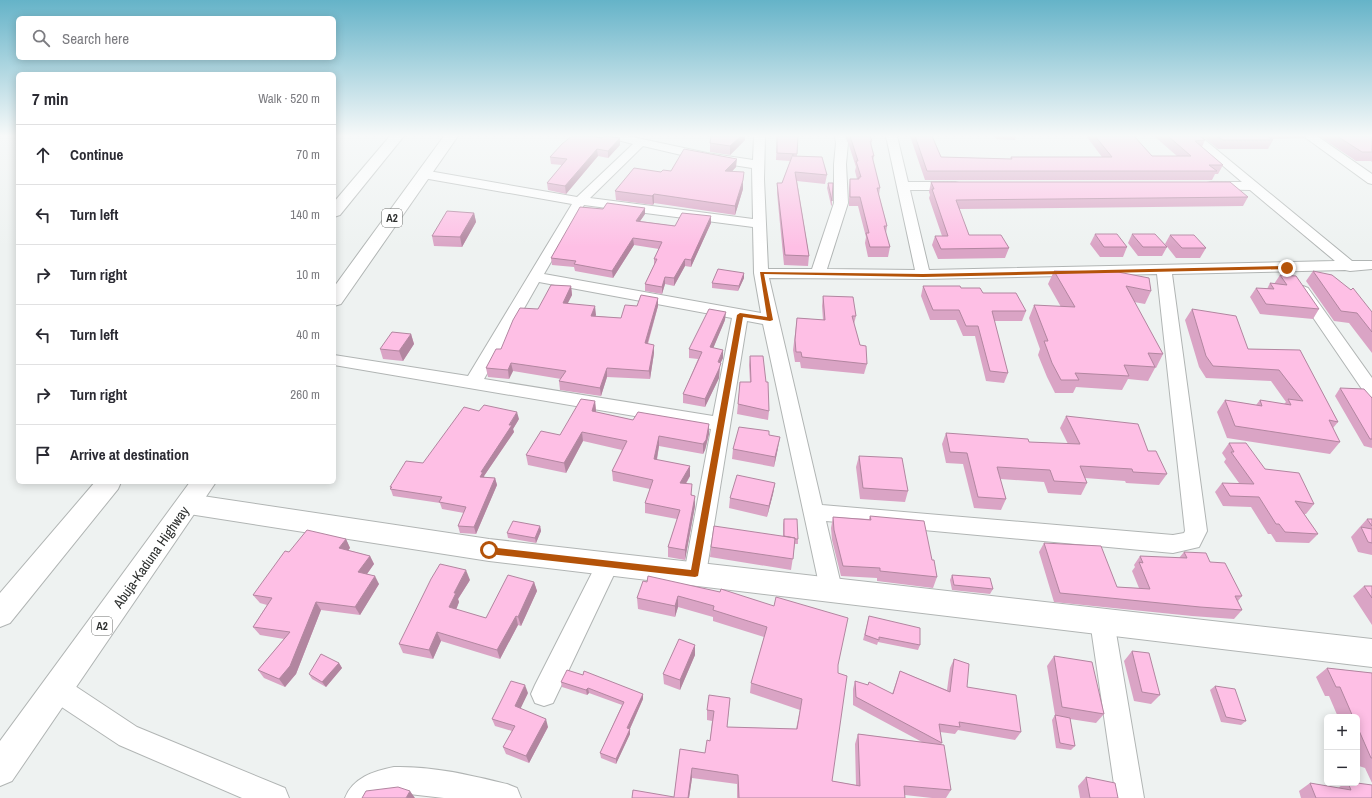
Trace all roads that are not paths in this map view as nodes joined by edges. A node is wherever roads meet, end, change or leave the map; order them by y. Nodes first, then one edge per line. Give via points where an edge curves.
1 (366, 173) edge
2 (608, 173) edge
3 (759, 173) edge
4 (840, 173) edge
5 (899, 173) edge
6 (1237, 173) edge
7 (1362, 173) edge
8 (423, 174) joint
9 (1372, 180) edge
10 (902, 186) junction
11 (966, 186) edge
12 (1197, 186) edge
13 (1252, 186) junction
14 (580, 201) junction
15 (336, 210) edge
16 (759, 224) junction
17 (1372, 265) edge
18 (1350, 267) junction
19 (1287, 268) junction
20 (1164, 270) junction
21 (762, 273) junction
22 (818, 274) junction
23 (923, 275) junction
24 (535, 277) junction
25 (336, 297) edge
26 (740, 315) junction
27 (770, 320) junction
28 (336, 360) edge
29 (473, 382) junction
30 (1372, 391) edge
31 (721, 424) junction
32 (107, 484) edge
33 (196, 493) edge
34 (813, 512) junction
35 (608, 564) junction
36 (695, 574) junction
37 (831, 589) junction
38 (0, 614) edge
39 (1102, 621) junction
40 (1372, 653) edge
41 (57, 689) junction
42 (544, 694) dead end
43 (0, 769) edge
44 (275, 798) edge
45 (359, 798) edge
46 (507, 798) edge
47 (1130, 798) edge

1 - 15 main road
2 - 14 street
3 - 16 street
4 - 22 street via 841,203
5 - 10 street
6 - 13 street
7 - 9 street
8 - 14 street
8 - 25 main road, A2
10 - 11 street
10 - 23 street
12 - 13 street
13 - 18 street
14 - 16 street
14 - 24 street
16 - 21 street
17 - 18 street
18 - 19 street
19 - 20 street
19 - 30 street
20 - 23 street
20 - 34 street via 1196,531 1191,541 1173,544
21 - 22 street
21 - 27 street
22 - 23 street
24 - 26 street
24 - 29 street
26 - 27 street
26 - 31 street
27 - 34 street
28 - 29 street
29 - 31 street
31 - 36 street
32 - 38 main road
33 - 35 main road via 489,550
33 - 41 main road, Abuja-Kaduna Highway / A2
34 - 37 street
35 - 36 main road
35 - 42 street
36 - 37 main road
37 - 39 main road
39 - 40 main road
39 - 47 street
41 - 43 main road, Abuja-Kaduna Highway / A2
41 - 44 street via 128,736
45 - 46 street via 378,784 409,779

